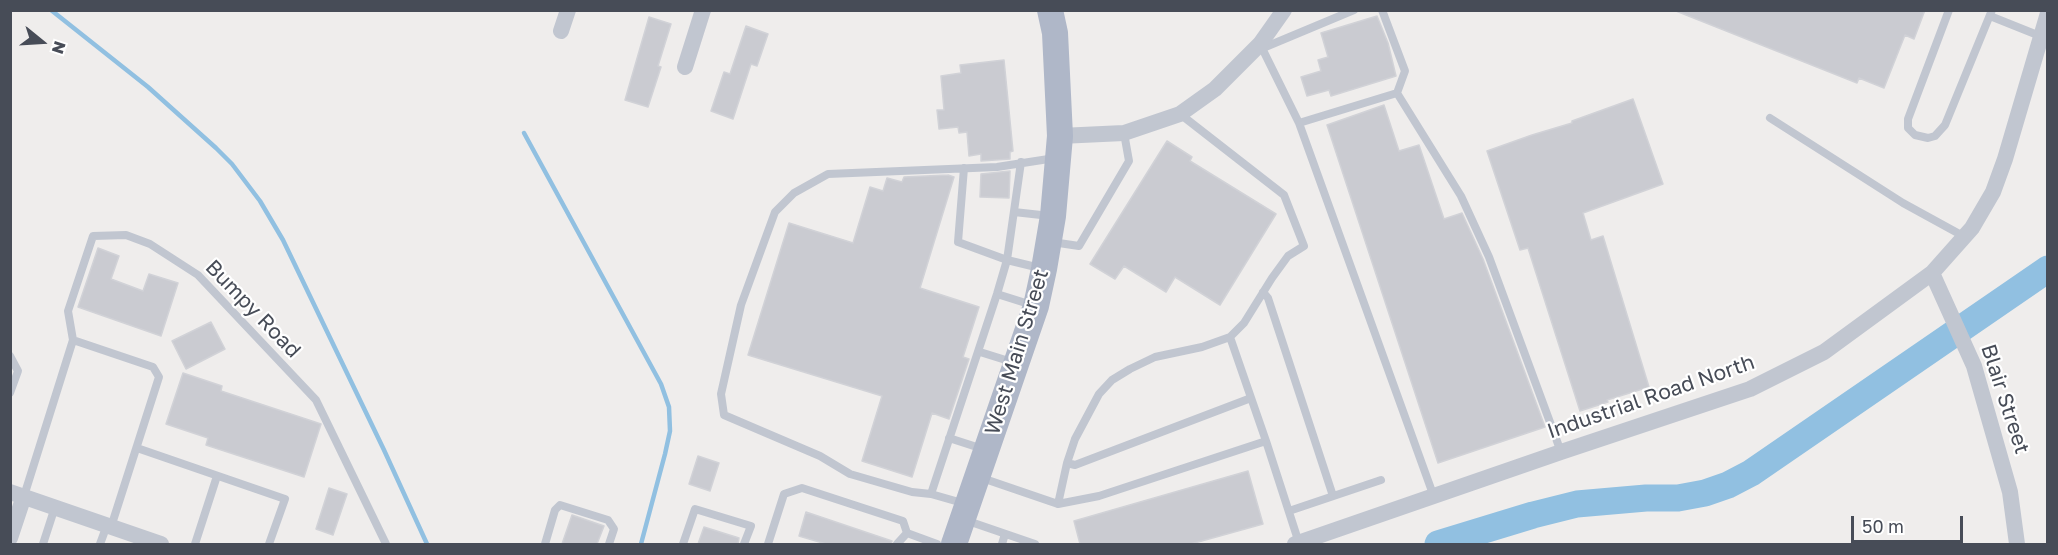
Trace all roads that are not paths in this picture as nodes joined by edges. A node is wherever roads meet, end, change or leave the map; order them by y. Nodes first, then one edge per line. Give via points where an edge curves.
1 (567, 10) edge
2 (703, 10) edge
3 (1050, 10) edge
4 (1284, 10) edge
5 (1354, 10) edge
6 (1382, 10) edge
7 (1949, 10) edge
8 (1991, 13) edge
9 (2048, 13) edge
10 (561, 31) dead end
11 (2040, 36) junction
12 (1261, 46) junction
13 (685, 67) dead end
14 (1397, 93) junction
15 (1180, 114) junction
16 (1770, 118) dead end
17 (1299, 123) junction
18 (1124, 133) junction
19 (1059, 147) junction
20 (1021, 162) junction
21 (963, 168) junction
22 (1014, 212) junction
23 (1053, 216) junction
24 (1965, 237) junction
25 (1048, 242) junction
26 (1007, 260) junction
27 (1044, 269) junction
28 (1932, 273) junction
29 (1263, 292) junction
30 (998, 294) junction
31 (1036, 306) junction
32 (1230, 338) junction
33 (73, 340) junction
34 (980, 352) junction
35 (10, 356) edge
36 (1016, 363) junction
37 (10, 393) edge
38 (1251, 398) junction
39 (949, 438) junction
40 (1266, 441) junction
41 (137, 448) junction
42 (986, 451) junction
43 (1561, 452) junction
44 (1067, 463) junction
45 (217, 476) junction
46 (977, 477) junction
47 (1382, 480) dead end
48 (17, 494) edge
49 (931, 494) junction
50 (1333, 495) junction
51 (1434, 496) junction
52 (1058, 504) junction
53 (55, 507) junction
54 (1289, 511) junction
55 (965, 512) junction
56 (109, 526) junction
57 (907, 534) junction
58 (1005, 534) junction
59 (10, 538) edge
60 (43, 544) edge
61 (100, 544) edge
62 (160, 544) edge
63 (195, 544) edge
64 (269, 544) edge
65 (386, 544) edge
66 (545, 544) edge
67 (609, 544) edge
68 (683, 544) edge
69 (744, 544) edge
70 (768, 544) edge
71 (897, 544) edge
72 (937, 544) edge
73 (954, 544) edge
74 (1002, 544) edge
75 (1035, 544) edge
76 (1297, 544) edge
77 (2017, 544) edge

1 - 10 street
2 - 13 street
3 - 19 main road, West Main Street
4 - 12 street
5 - 12 lane
6 - 14 lane via 1405,71
7 - 8 lane via 1908,119 1908,128 1928,138 1945,125
8 - 11 lane
9 - 11 street, Industrial Road North
11 - 24 street, Industrial Road North via 2006,159 1993,192
12 - 15 street via 1215,89
12 - 17 lane
14 - 17 lane
14 - 43 lane via 1461,196 1489,257
15 - 18 street
15 - 29 lane via 1284,195 1304,246 1288,256
16 - 24 lane via 1903,203
17 - 51 lane
18 - 19 street
18 - 25 lane via 1129,161 1079,246
19 - 20 lane
19 - 23 main road, West Main Street
20 - 21 lane
20 - 22 lane
21 - 26 lane via 958,242
21 - 49 lane via 828,174 794,193 775,212 741,305 721,394 724,415 820,456 850,474
22 - 23 lane
22 - 26 lane
23 - 25 main road, West Main Street
24 - 28 street, Industrial Road North
25 - 27 main road, West Main Street
26 - 27 lane
26 - 30 lane
27 - 31 main road, West Main Street
28 - 43 street, Industrial Road North via 1824,352 1750,389
28 - 77 street, Blair Street via 1974,366 2010,492
29 - 32 lane
29 - 50 lane
30 - 31 lane
30 - 34 lane
31 - 36 main road, West Main Street
32 - 38 lane
32 - 44 lane via 1155,357 1112,380 1088,412
33 - 41 lane via 153,367 159,377
33 - 48 lane, Bumpy Road
33 - 65 lane, Bumpy Road via 68,311 93,236 126,235 150,244 198,275 316,399
34 - 36 lane
34 - 39 lane
35 - 37 lane via 18,371
36 - 42 main road, West Main Street
38 - 40 lane
38 - 44 lane via 1075,465
39 - 42 lane
39 - 49 lane
40 - 52 lane via 1099,496
40 - 54 lane
41 - 45 lane
41 - 56 lane
42 - 46 main road, West Main Street
43 - 51 street, Industrial Road North
44 - 52 lane
45 - 63 lane
45 - 64 lane via 285,499
46 - 52 lane
46 - 55 main road, West Main Street
47 - 50 lane
48 - 53 street
48 - 59 street
49 - 55 lane
50 - 54 lane
51 - 76 street, Industrial Road North
53 - 56 street
53 - 60 lane
54 - 76 lane
55 - 58 lane
55 - 73 main road, West Main Street
56 - 61 lane
56 - 62 street
57 - 70 lane via 903,521 802,488 784,494
57 - 71 lane
57 - 72 lane
58 - 74 lane
58 - 75 lane
66 - 67 lane via 560,505 608,520 614,529
68 - 69 lane via 695,509 751,526

